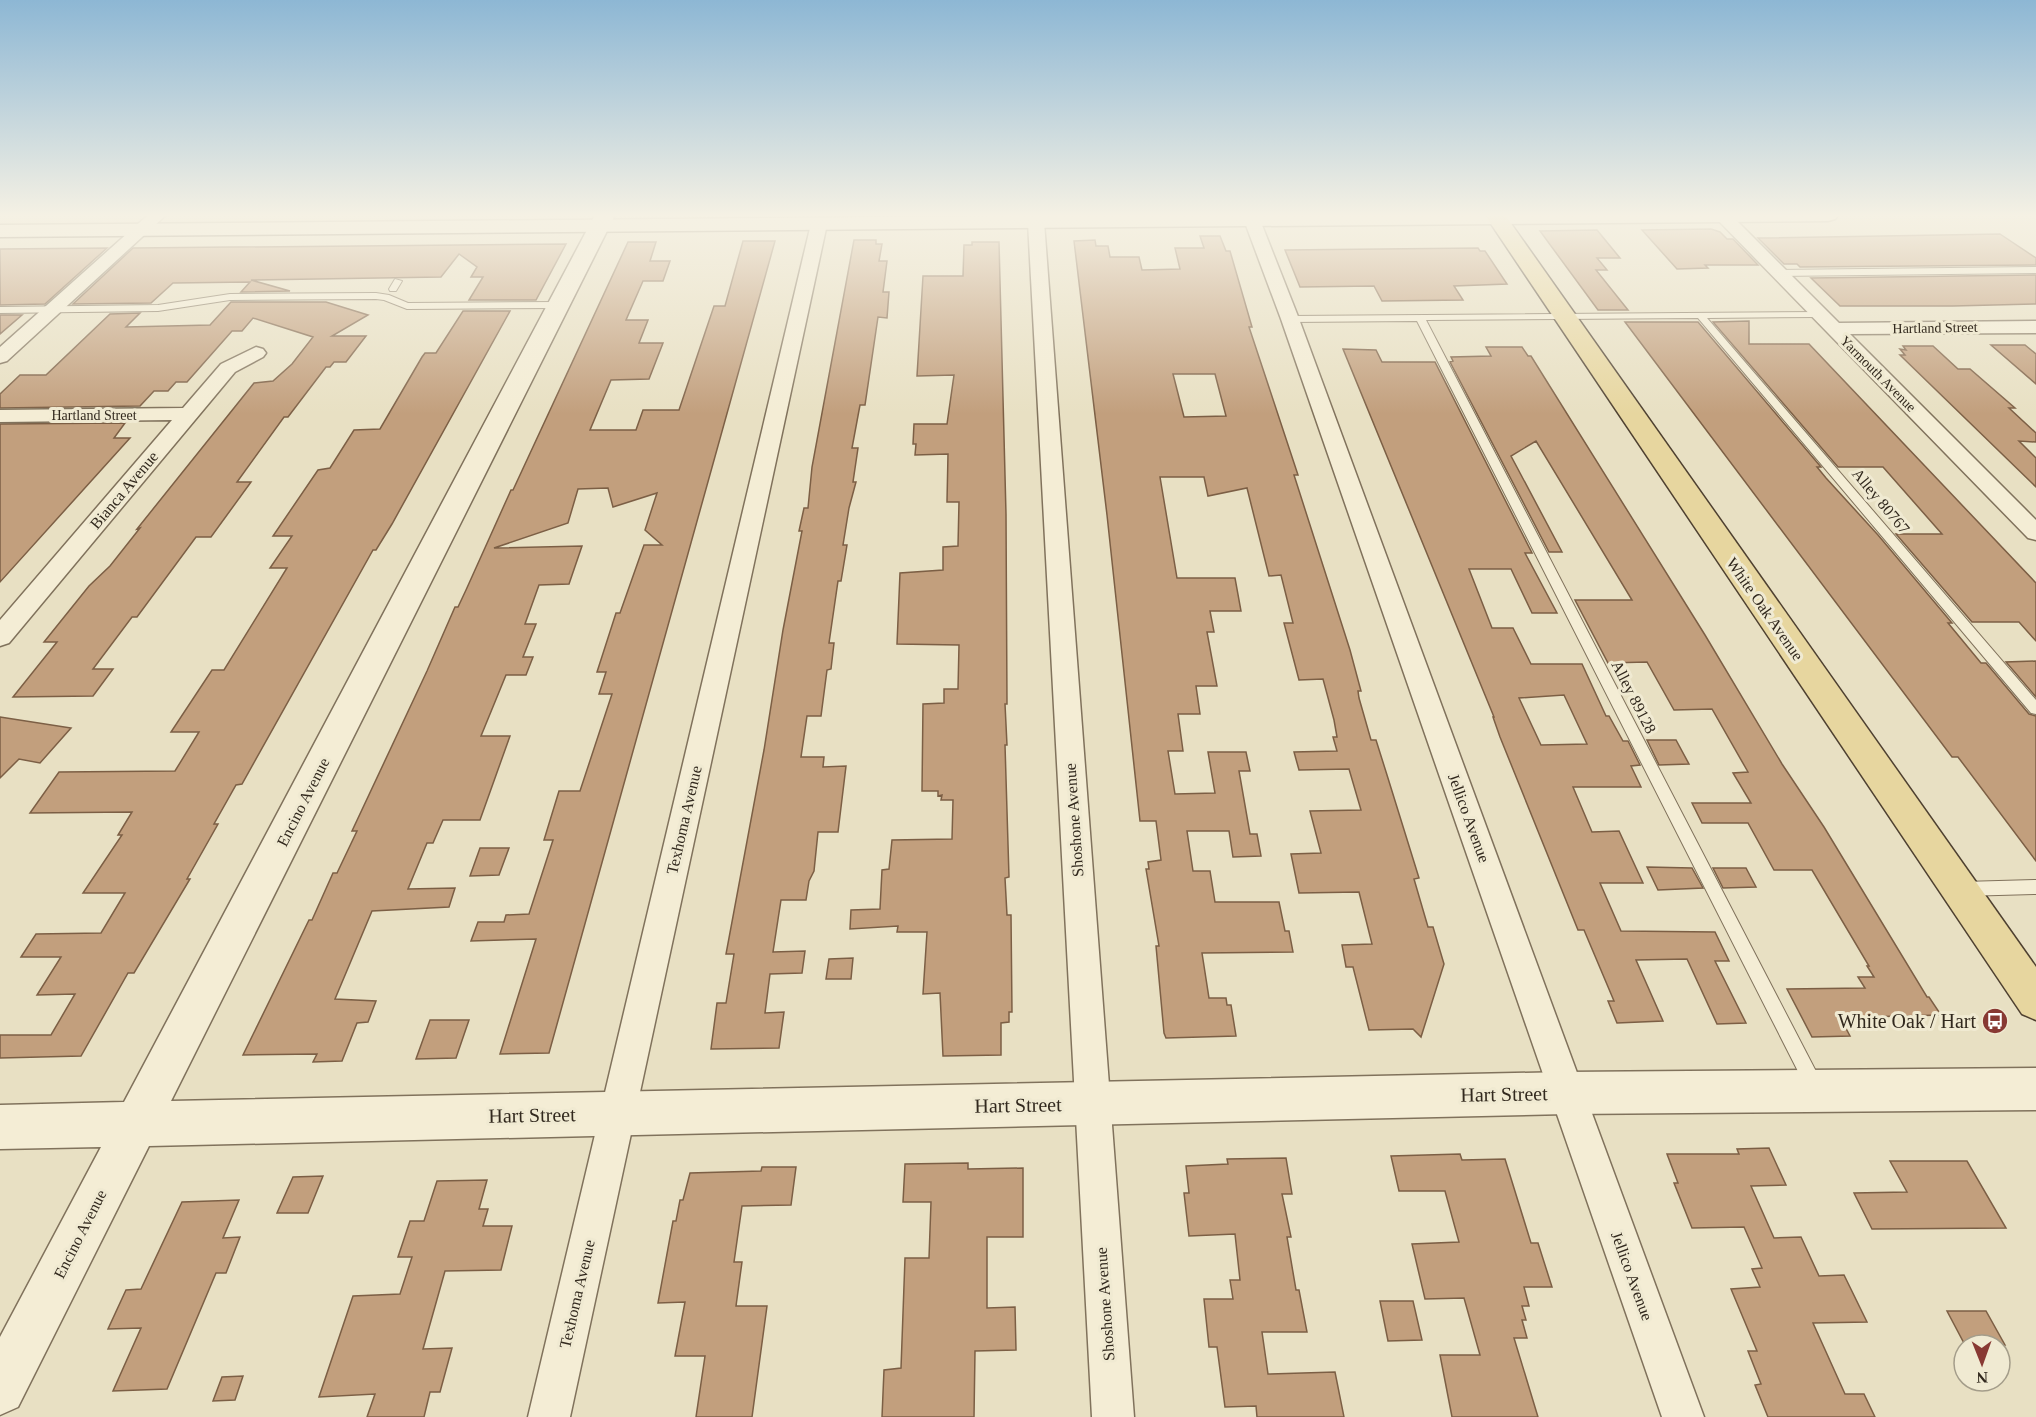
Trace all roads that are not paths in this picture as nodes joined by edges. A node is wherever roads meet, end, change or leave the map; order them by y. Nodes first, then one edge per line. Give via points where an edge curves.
1 (85, 281) edge
2 (571, 281) edge
3 (806, 281) edge
4 (1040, 281) edge
5 (1281, 281) edge
6 (1540, 281) edge
7 (1786, 281) edge
8 (558, 305) junction
9 (54, 309) junction
10 (0, 310) edge
11 (1818, 314) junction
12 (1700, 315) junction
13 (1564, 316) junction
14 (1420, 317) junction
15 (1290, 319) junction
16 (2036, 327) edge
17 (1834, 329) junction
18 (256, 353) dead end
19 (0, 357) edge
20 (189, 414) junction
21 (0, 416) edge
22 (2036, 532) edge
23 (0, 638) edge
24 (2036, 709) edge
25 (2036, 887) edge
26 (1958, 889) junction
27 (2036, 1001) edge
28 (2036, 1089) edge
29 (1818, 1092) junction
30 (1566, 1093) junction
31 (1092, 1104) junction
32 (617, 1113) junction
33 (137, 1126) junction
34 (0, 1127) edge
35 (0, 1389) edge
36 (549, 1417) edge
37 (1113, 1417) edge
38 (1683, 1417) edge

1 - 9 street
2 - 8 street, Encino Avenue
3 - 32 street, Texhoma Avenue
4 - 31 street, Shoshone Avenue
5 - 15 street, Jellico Avenue
6 - 13 main road, White Oak Avenue
7 - 11 street, Yarmouth Avenue
8 - 9 lane via 407,306 376,296 216,298 158,308
8 - 33 street, Encino Avenue
9 - 10 lane
9 - 19 street
11 - 12 lane
11 - 17 street, Yarmouth Avenue
12 - 13 lane
12 - 24 lane, Alley 80767
13 - 14 lane
13 - 26 main road, White Oak Avenue
14 - 15 lane
14 - 29 lane, Alley 89128
15 - 30 street, Jellico Avenue
16 - 17 street, Hartland Street
17 - 22 street, Yarmouth Avenue
18 - 20 street, Bianca Avenue via 228,368
20 - 21 street, Hartland Street
20 - 23 street, Bianca Avenue
25 - 26 lane
26 - 27 main road, White Oak Avenue
28 - 29 street, Hart Street
29 - 30 street, Hart Street
30 - 31 street, Hart Street
30 - 38 street, Jellico Avenue
31 - 32 street, Hart Street
31 - 37 street, Shoshone Avenue
32 - 33 street, Hart Street
32 - 36 street, Texhoma Avenue
33 - 34 street, Hart Street
33 - 35 street, Encino Avenue

